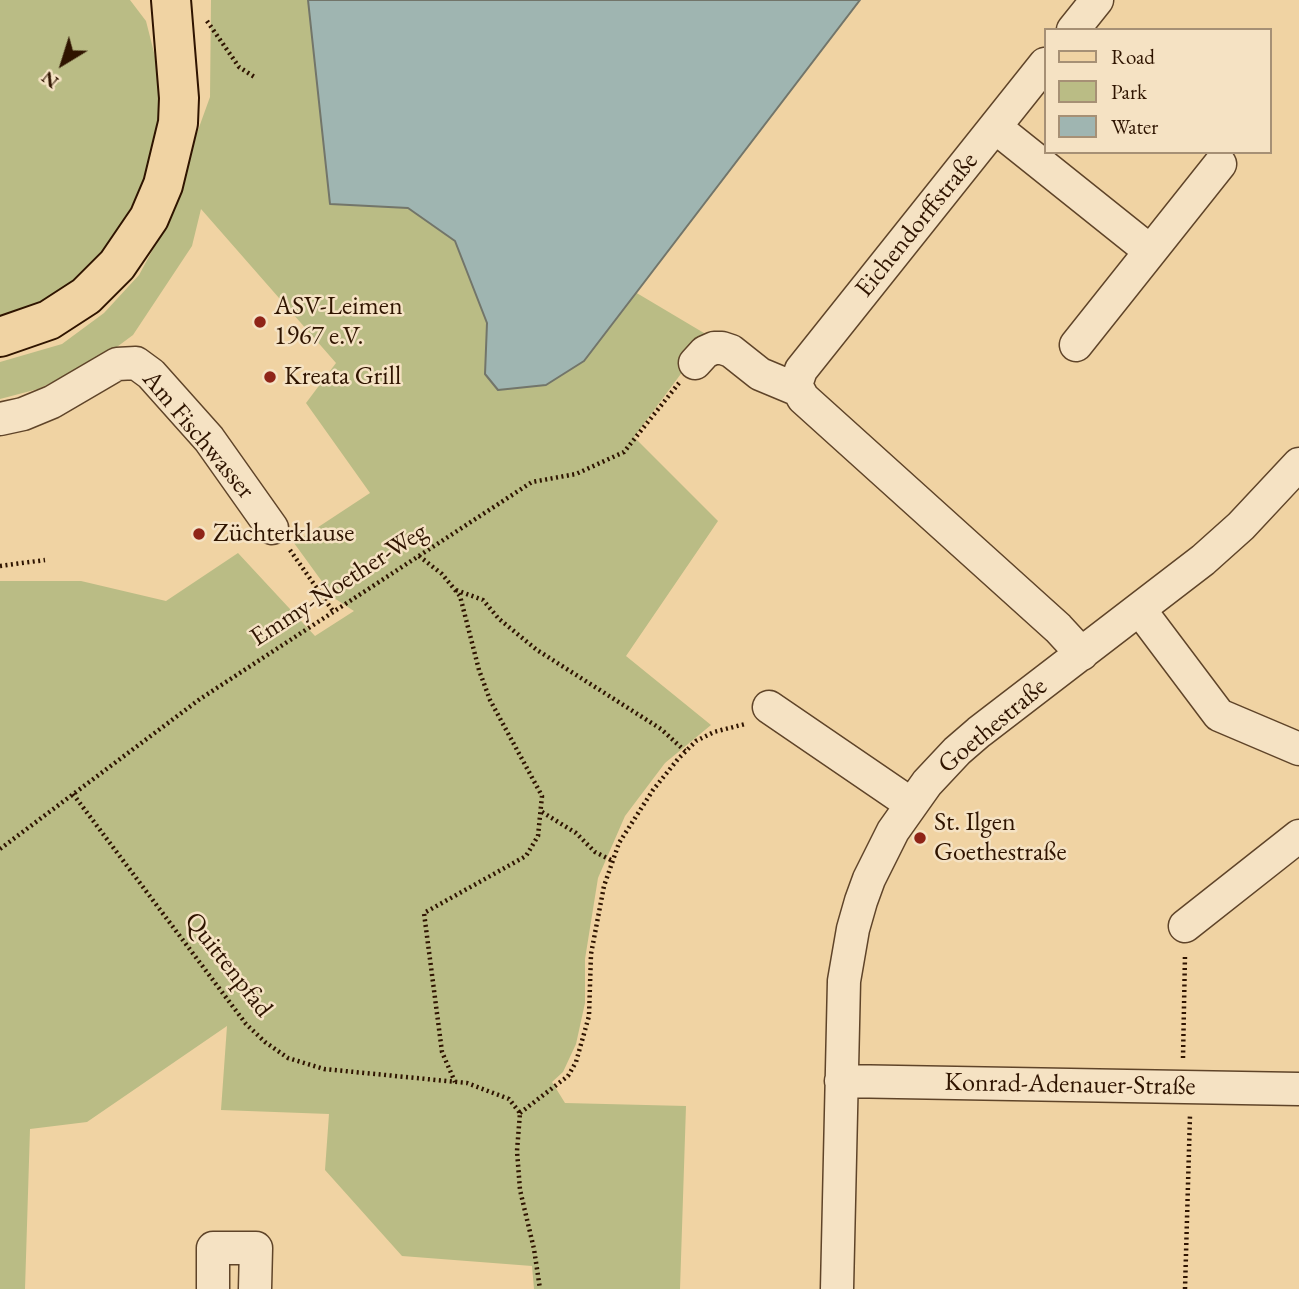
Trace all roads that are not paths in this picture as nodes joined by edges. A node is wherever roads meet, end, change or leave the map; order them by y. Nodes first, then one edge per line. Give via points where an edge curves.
1 (148, 0) edge
2 (172, 0) edge
3 (1097, 0) edge
4 (1075, 28) edge
5 (1044, 65) edge
6 (179, 97) junction
7 (995, 127) junction
8 (1220, 164) dead end
9 (1150, 251) junction
10 (0, 337) edge
11 (1076, 345) dead end
12 (695, 363) road end
13 (796, 388) junction
14 (0, 419) edge
15 (1299, 464) edge
16 (272, 528) road end
17 (1140, 610) junction
18 (1082, 654) junction
19 (775, 711) road end
20 (1299, 749) edge
21 (911, 804) junction
22 (1299, 836) edge
23 (1185, 926) road end
24 (841, 1081) junction
25 (1299, 1089) edge
26 (213, 1289) edge
27 (255, 1289) edge
28 (837, 1289) edge

1 - 6 main road
2 - 6 main road
3 - 4 street
5 - 7 street, Eichendorffstraße
6 - 10 main road via 178,123 163,185 134,243 86,296 49,320
7 - 9 street
7 - 13 street, Eichendorffstraße via 801,370
8 - 9 street
9 - 11 street
12 - 13 street via 709,350 727,349 761,374
13 - 18 street
14 - 16 street, Am Fischwasser via 52,402 117,364 136,363 214,446
15 - 17 street, Goethestraße via 1241,526
17 - 18 street, Goethestraße
17 - 20 street via 1219,715
18 - 21 street, Goethestraße via 979,732 940,768
19 - 21 street
21 - 24 street, Goethestraße via 877,862 853,929 844,981
22 - 23 street
24 - 25 street, Konrad-Adenauer-Straße
24 - 28 street, Goethestraße
26 - 27 street via 213,1248 256,1248

